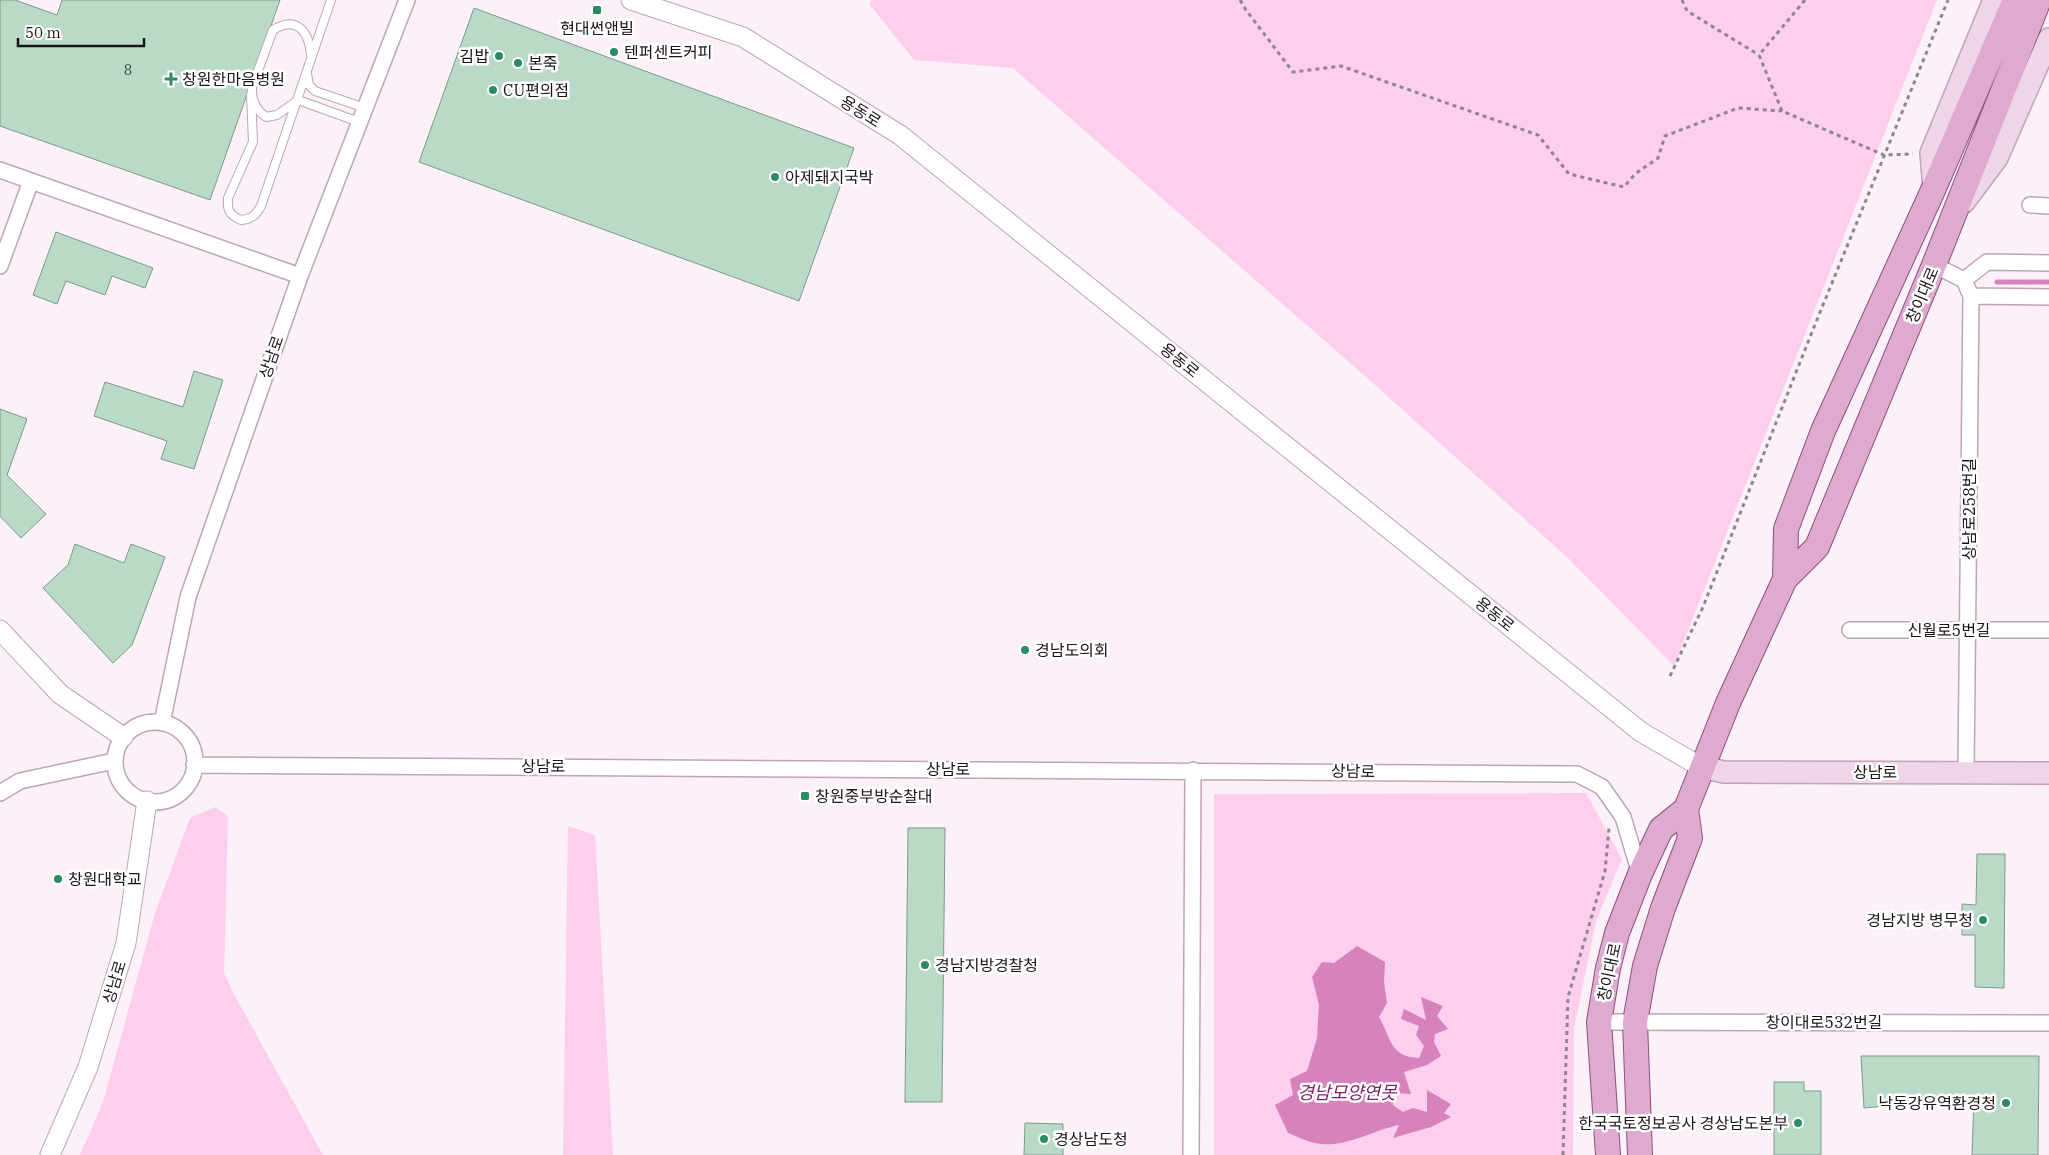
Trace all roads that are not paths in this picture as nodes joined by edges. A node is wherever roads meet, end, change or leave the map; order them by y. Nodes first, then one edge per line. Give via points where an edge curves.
1 (331, 0) edge
2 (407, 0) edge
3 (631, 0) edge
4 (1994, 0) edge
5 (2015, 0) edge
6 (2039, 0) edge
7 (2049, 39) edge
8 (311, 58) junction
9 (251, 95) junction
10 (297, 101) junction
11 (362, 115) junction
12 (0, 170) edge
13 (31, 181) junction
14 (1934, 188) junction
15 (2030, 206) dead end
16 (2049, 206) edge
17 (1954, 216) junction
18 (2049, 263) edge
19 (1934, 265) junction
20 (0, 266) edge
21 (300, 276) junction
22 (1964, 280) junction
23 (1971, 296) junction
24 (2049, 297) edge
25 (1786, 579) junction
26 (0, 630) edge
27 (1850, 630) dead end
28 (1968, 630) junction
29 (2049, 630) edge
30 (162, 723) junction
31 (124, 737) junction
32 (114, 761) junction
33 (194, 765) junction
34 (1701, 767) junction
35 (1193, 770) junction
36 (1966, 772) junction
37 (2049, 773) edge
38 (0, 793) edge
39 (147, 801) junction
40 (1686, 809) junction
41 (1640, 874) junction
42 (1599, 1022) junction
43 (1635, 1022) junction
44 (2049, 1023) edge
45 (50, 1155) edge
46 (1190, 1155) edge
47 (1608, 1155) edge
48 (1640, 1155) edge

1 - 8 lane
2 - 11 street, 상남로
3 - 34 street, 용동로 via 743,37 900,135 1641,732
4 - 14 main road via 1931,153
5 - 14 main road, 창이대로
6 - 17 main road, 창이대로
7 - 17 main road via 1997,158
8 - 9 lane via 306,33 299,27 281,24 270,36
8 - 10 lane
8 - 11 lane via 307,76 309,86
9 - 10 lane via 260,113 266,117 277,115
9 - 10 lane via 252,142 227,207 229,213 240,220 256,215 261,206
10 - 11 lane
11 - 21 street, 상남로
12 - 13 street
13 - 20 street
13 - 21 street
14 - 25 main road, 창이대로 via 1823,431 1789,520 1786,529
15 - 16 street
17 - 19 main road, 창이대로
18 - 22 street via 1987,262
19 - 22 street
19 - 25 main road, 창이대로 via 1817,546
21 - 30 street, 상남로 via 188,597
22 - 23 street, 상남로258번길
23 - 24 street
23 - 28 street, 상남로258번길
25 - 34 main road, 창이대로
26 - 31 street via 60,694
27 - 28 street, 신월로5번길
28 - 29 street, 신월로5번길
28 - 36 street, 상남로258번길
30 - 31 street via 144,723
30 - 33 street via 183,734 191,745
31 - 32 street
32 - 38 street via 20,781
32 - 39 street via 122,785 130,794
33 - 35 street, 상남로
33 - 39 street via 188,785 179,795 167,801
34 - 36 main road, 상남로 via 1724,772
34 - 40 main road, 창이대로
35 - 41 street, 상남로 via 1577,774 1602,787 1623,817
35 - 46 street
36 - 37 main road, 상남로
39 - 45 street, 상남로 via 126,943 88,1067
40 - 41 main road, 창이대로 via 1661,828
40 - 43 main road, 창이대로 via 1690,838 1662,908 1645,966
41 - 42 main road, 창이대로 via 1617,933
42 - 43 street, 창이대로532번길
42 - 47 main road, 창이대로
43 - 44 street, 창이대로532번길
43 - 48 main road, 창이대로

